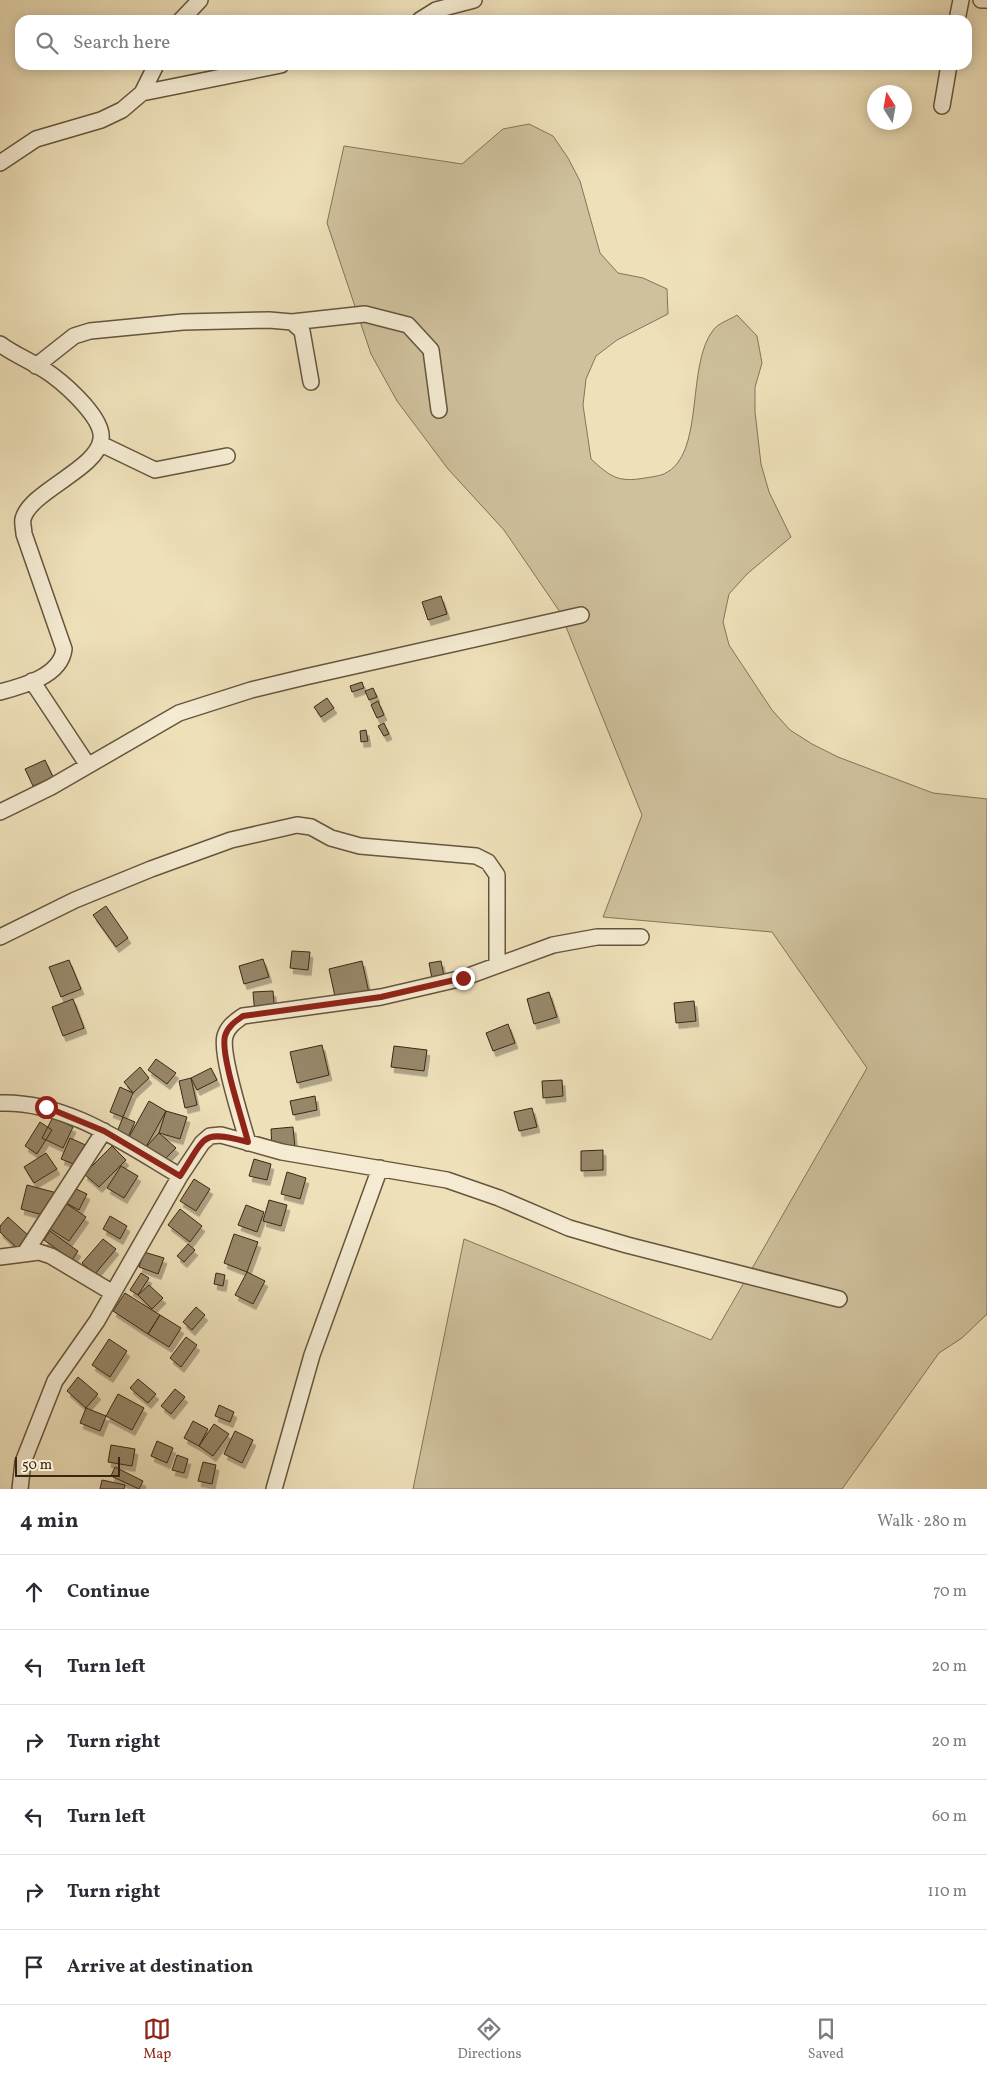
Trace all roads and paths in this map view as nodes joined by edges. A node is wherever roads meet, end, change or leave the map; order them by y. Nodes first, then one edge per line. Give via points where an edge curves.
1 (200, 0) edge
2 (474, 0) edge
3 (961, 0) edge
4 (980, 0) edge
5 (987, 0) edge
6 (186, 15) edge
7 (428, 15) edge
8 (958, 15) edge
9 (154, 70) edge
10 (256, 70) edge
11 (948, 70) edge
12 (142, 93) junction
13 (942, 106) dead end
14 (0, 163) edge
15 (292, 322) junction
16 (0, 344) edge
17 (36, 366) junction
18 (310, 382) dead end
19 (440, 410) dead end
20 (101, 444) junction
21 (227, 456) dead end
22 (582, 615) dead end
23 (32, 681) junction
24 (0, 692) edge
25 (87, 764) junction
26 (0, 812) edge
27 (0, 937) edge
28 (640, 937) dead end
29 (496, 964) junction
30 (0, 1103) edge
31 (104, 1131) junction
32 (248, 1142) junction
33 (380, 1168) junction
34 (180, 1176) junction
35 (25, 1253) junction
36 (0, 1258) edge
37 (113, 1293) junction
38 (838, 1299) dead end
39 (20, 1489) edge
40 (274, 1489) edge

1 - 6 street
2 - 7 street
3 - 8 street
4 - 5 street
9 - 12 street
10 - 12 street
11 - 13 street
12 - 14 street via 122,110 101,120 36,139
15 - 17 street via 183,322 90,331 74,336
15 - 18 street via 302,331
15 - 19 street via 365,314 408,325 432,350
16 - 17 street
17 - 20 street via 53,376 90,411 102,431
20 - 21 street via 156,470
20 - 23 street via 90,458 33,504 23,519 24,534 64,649 63,660 56,667
22 - 25 street via 252,690 179,713
23 - 24 street
23 - 25 street
25 - 26 street via 52,787
27 - 29 street via 76,900 151,869 231,840 297,825 311,827 331,838 360,846 476,856 488,862 497,875
28 - 29 street via 596,937 553,945
29 - 32 street via 463,978 381,997 243,1016 232,1024 225,1036 225,1054
30 - 31 street via 46,1107
31 - 34 street
31 - 35 street
32 - 33 street via 282,1152
32 - 34 street via 222,1135 210,1136
33 - 38 street via 447,1180 569,1228
33 - 40 street via 312,1355
34 - 37 street
35 - 36 street
35 - 37 street via 39,1252 51,1256
37 - 39 street via 55,1381 23,1462

